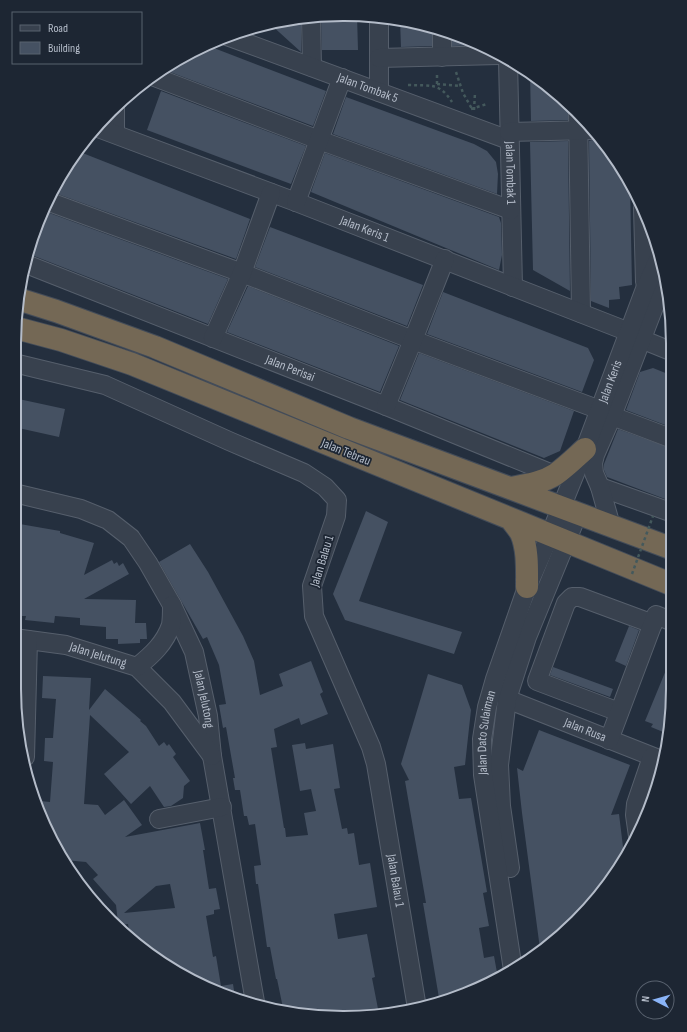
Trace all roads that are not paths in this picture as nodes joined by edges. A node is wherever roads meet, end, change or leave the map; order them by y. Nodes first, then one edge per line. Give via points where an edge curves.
1 (311, 23) edge
2 (378, 23) edge
3 (442, 36) edge
4 (245, 37) edge
5 (491, 56) edge
6 (379, 58) junction
7 (439, 65) junction
8 (508, 66) edge
9 (312, 67) junction
10 (342, 78) junction
11 (159, 79) edge
12 (380, 92) junction
13 (115, 115) edge
14 (102, 129) edge
15 (585, 130) edge
16 (115, 133) junction
17 (509, 136) junction
18 (319, 140) junction
19 (271, 193) junction
20 (296, 202) junction
21 (53, 203) edge
22 (511, 210) junction
23 (643, 226) edge
24 (445, 259) junction
25 (656, 265) edge
26 (31, 266) edge
27 (242, 273) junction
28 (661, 286) edge
29 (513, 287) junction
30 (645, 289) junction
31 (24, 301) edge
32 (581, 313) junction
33 (22, 330) edge
34 (635, 336) junction
35 (213, 338) junction
36 (413, 340) junction
37 (666, 349) edge
38 (21, 365) edge
39 (386, 406) junction
40 (606, 413) junction
41 (666, 436) edge
42 (585, 449) junction
43 (555, 475) junction
44 (600, 487) junction
45 (510, 488) junction
46 (21, 495) edge
47 (570, 510) junction
48 (666, 511) edge
49 (511, 519) junction
50 (610, 526) junction
51 (558, 538) junction
52 (666, 546) edge
53 (666, 582) edge
54 (527, 587) junction
55 (172, 605) junction
56 (655, 619) junction
57 (666, 621) edge
58 (21, 639) edge
59 (137, 667) junction
60 (506, 699) junction
61 (619, 712) junction
62 (24, 732) edge
63 (609, 740) junction
64 (212, 756) junction
65 (658, 759) edge
66 (222, 807) junction
67 (159, 818) dead end
68 (637, 822) edge
69 (523, 957) edge
70 (512, 964) edge
71 (254, 998) edge
72 (416, 1003) edge

1 - 9 street
2 - 6 street
3 - 7 street
4 - 9 street, Jalan Tombak 5
5 - 7 street
6 - 7 street
6 - 12 street
8 - 17 street, Jalan Tombak 1
9 - 10 street, Jalan Tombak 5
10 - 12 street, Jalan Tombak 5
10 - 18 street
11 - 18 street
12 - 17 street, Jalan Tombak 5
13 - 16 street
14 - 16 street, Jalan Keris 1
15 - 17 street
15 - 32 street
16 - 19 street, Jalan Keris 1
17 - 22 street, Jalan Tombak 1
18 - 20 street
18 - 22 street
19 - 20 street, Jalan Keris 1
19 - 27 street
20 - 24 street, Jalan Keris 1
21 - 27 street
22 - 29 street, Jalan Tombak 1
23 - 30 street
24 - 29 street, Jalan Keris 1
24 - 36 street
25 - 30 street, Jalan Keris
26 - 35 street, Jalan Perisai
27 - 35 street
27 - 36 street
28 - 34 street, Jalan Keris
29 - 32 street, Jalan Keris 1
30 - 34 street, Jalan Keris
31 - 45 highway, Jalan Tebrau via 155,347 349,428
32 - 34 street, Jalan Keris 1
33 - 49 highway, Jalan Tebrau via 132,364
34 - 37 street, Jalan Keris 1
34 - 40 street, Jalan Keris
35 - 39 street, Jalan Perisai
36 - 39 street
36 - 40 street
38 - 72 street, Jalan Balau 1 via 105,385 304,473 325,487 337,500 336,516 312,586 314,616 376,764
39 - 43 street, Jalan Perisai
40 - 41 street
40 - 42 street, Jalan Keris
40 - 44 street, Jalan Keris via 593,463
42 - 43 highway
42 - 47 street, Jalan Keris
43 - 45 highway via 542,481
44 - 48 street
44 - 50 street, Jalan Keris
45 - 47 highway, Jalan Tebrau
46 - 55 street, Jalan Jelutong via 81,509 108,520 131,538
47 - 50 highway, Jalan Tebrau
47 - 51 street, Jalan Dato Sulaiman
49 - 51 highway, Jalan Tebrau
49 - 54 highway via 524,544
50 - 52 highway, Jalan Tebrau
51 - 53 highway, Jalan Tebrau
51 - 54 street, Jalan Dato Sulaiman
51 - 60 street, Jalan Dato Sulaiman
54 - 70 street, Jalan Dato Sulaiman via 494,679 482,739 483,775
55 - 59 street via 171,624 165,638 153,654
55 - 64 street, Jalan Jelutong via 194,652 208,716
56 - 57 street
56 - 61 street
56 - 61 street via 580,597 572,597 566,603 538,681
58 - 59 street, Jalan Jelutung via 66,645
58 - 62 street
59 - 64 street, Jalan Jelutung via 172,702
60 - 63 street, Jalan Rusa
60 - 69 street, Jalan Dato Sulaiman via 499,758 500,788
61 - 63 street
63 - 65 street, Jalan Rusa
64 - 66 street, Jalan Jelutong
65 - 68 street via 636,804
66 - 67 street
66 - 71 street, Jalan Jelutong

